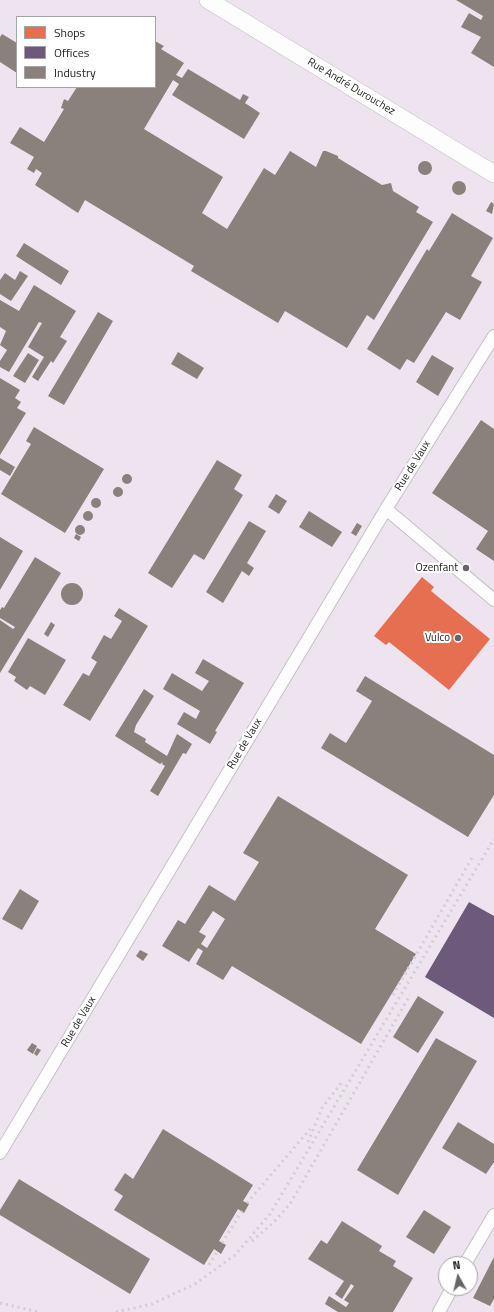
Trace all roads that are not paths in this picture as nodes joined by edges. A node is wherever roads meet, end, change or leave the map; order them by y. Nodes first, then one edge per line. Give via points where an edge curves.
1 (208, 0) edge
2 (494, 174) edge
3 (494, 336) edge
4 (386, 509) junction
5 (494, 600) edge
6 (0, 1153) edge
7 (494, 1215) edge
8 (471, 1256) edge
9 (448, 1296) edge
10 (439, 1312) edge

1 - 2 main road, Rue André Durouchez
3 - 4 street, Rue de Vaux
4 - 5 street
4 - 6 street, Rue de Vaux
7 - 8 street
9 - 10 street

